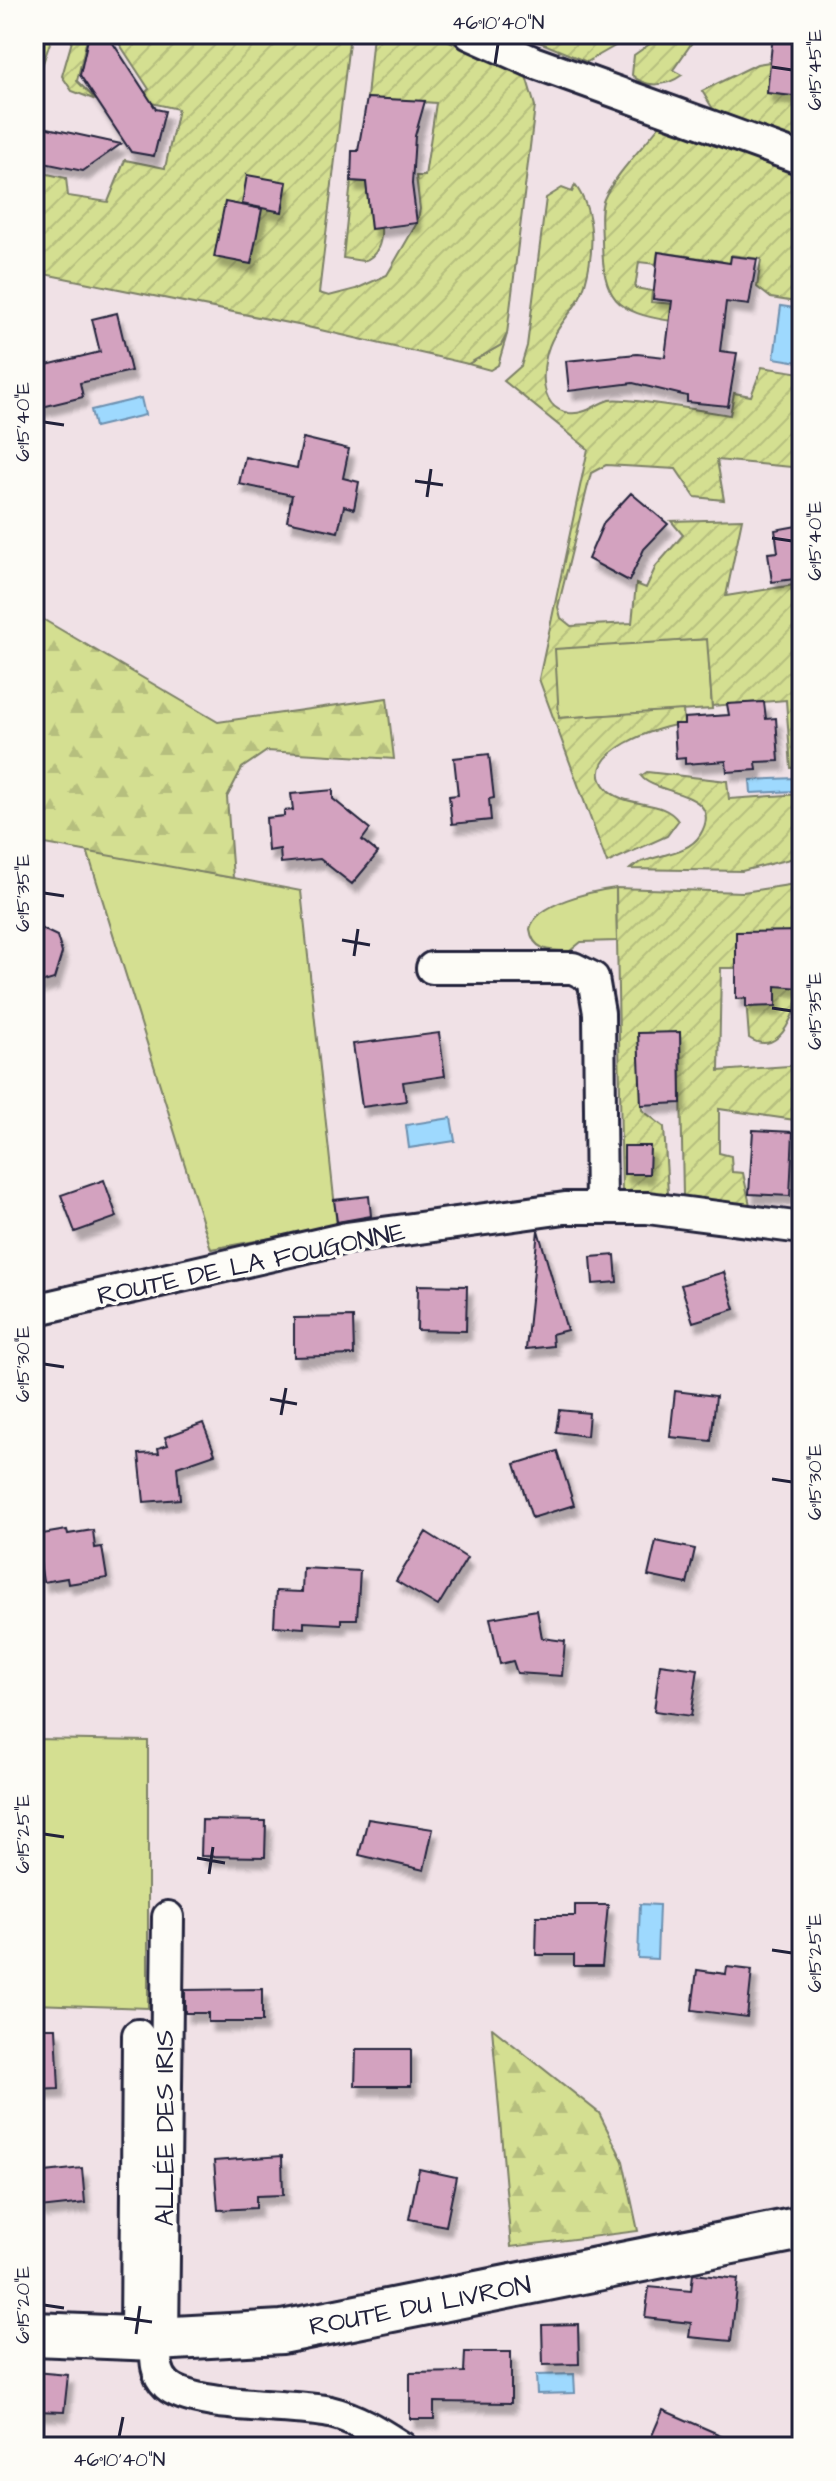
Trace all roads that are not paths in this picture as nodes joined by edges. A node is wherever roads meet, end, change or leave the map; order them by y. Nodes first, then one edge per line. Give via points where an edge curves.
1 (470, 34) edge
2 (802, 159) edge
3 (432, 968) dead end
4 (601, 1208) junction
5 (802, 1228) edge
6 (34, 1310) edge
7 (168, 1917) dead end
8 (138, 2035) dead end
9 (802, 2228) edge
10 (34, 2334) edge
11 (152, 2339) junction
12 (357, 2434) edge
13 (401, 2447) edge

1 - 2 street via 533,62
3 - 4 street via 573,968 593,978 599,1013
4 - 5 street, ROUTE DE LA FOUGONNE via 648,1208
4 - 6 street, ROUTE DE LA FOUGONNE via 565,1208 346,1238
7 - 11 street, ALLÉE DES IRIS
8 - 11 street, ALLÉE DES IRIS
9 - 11 street, ROUTE DU LIVRON via 282,2332
10 - 11 street, ROUTE DU LIVRON
11 - 12 street via 161,2378 187,2397 314,2410
12 - 13 street

